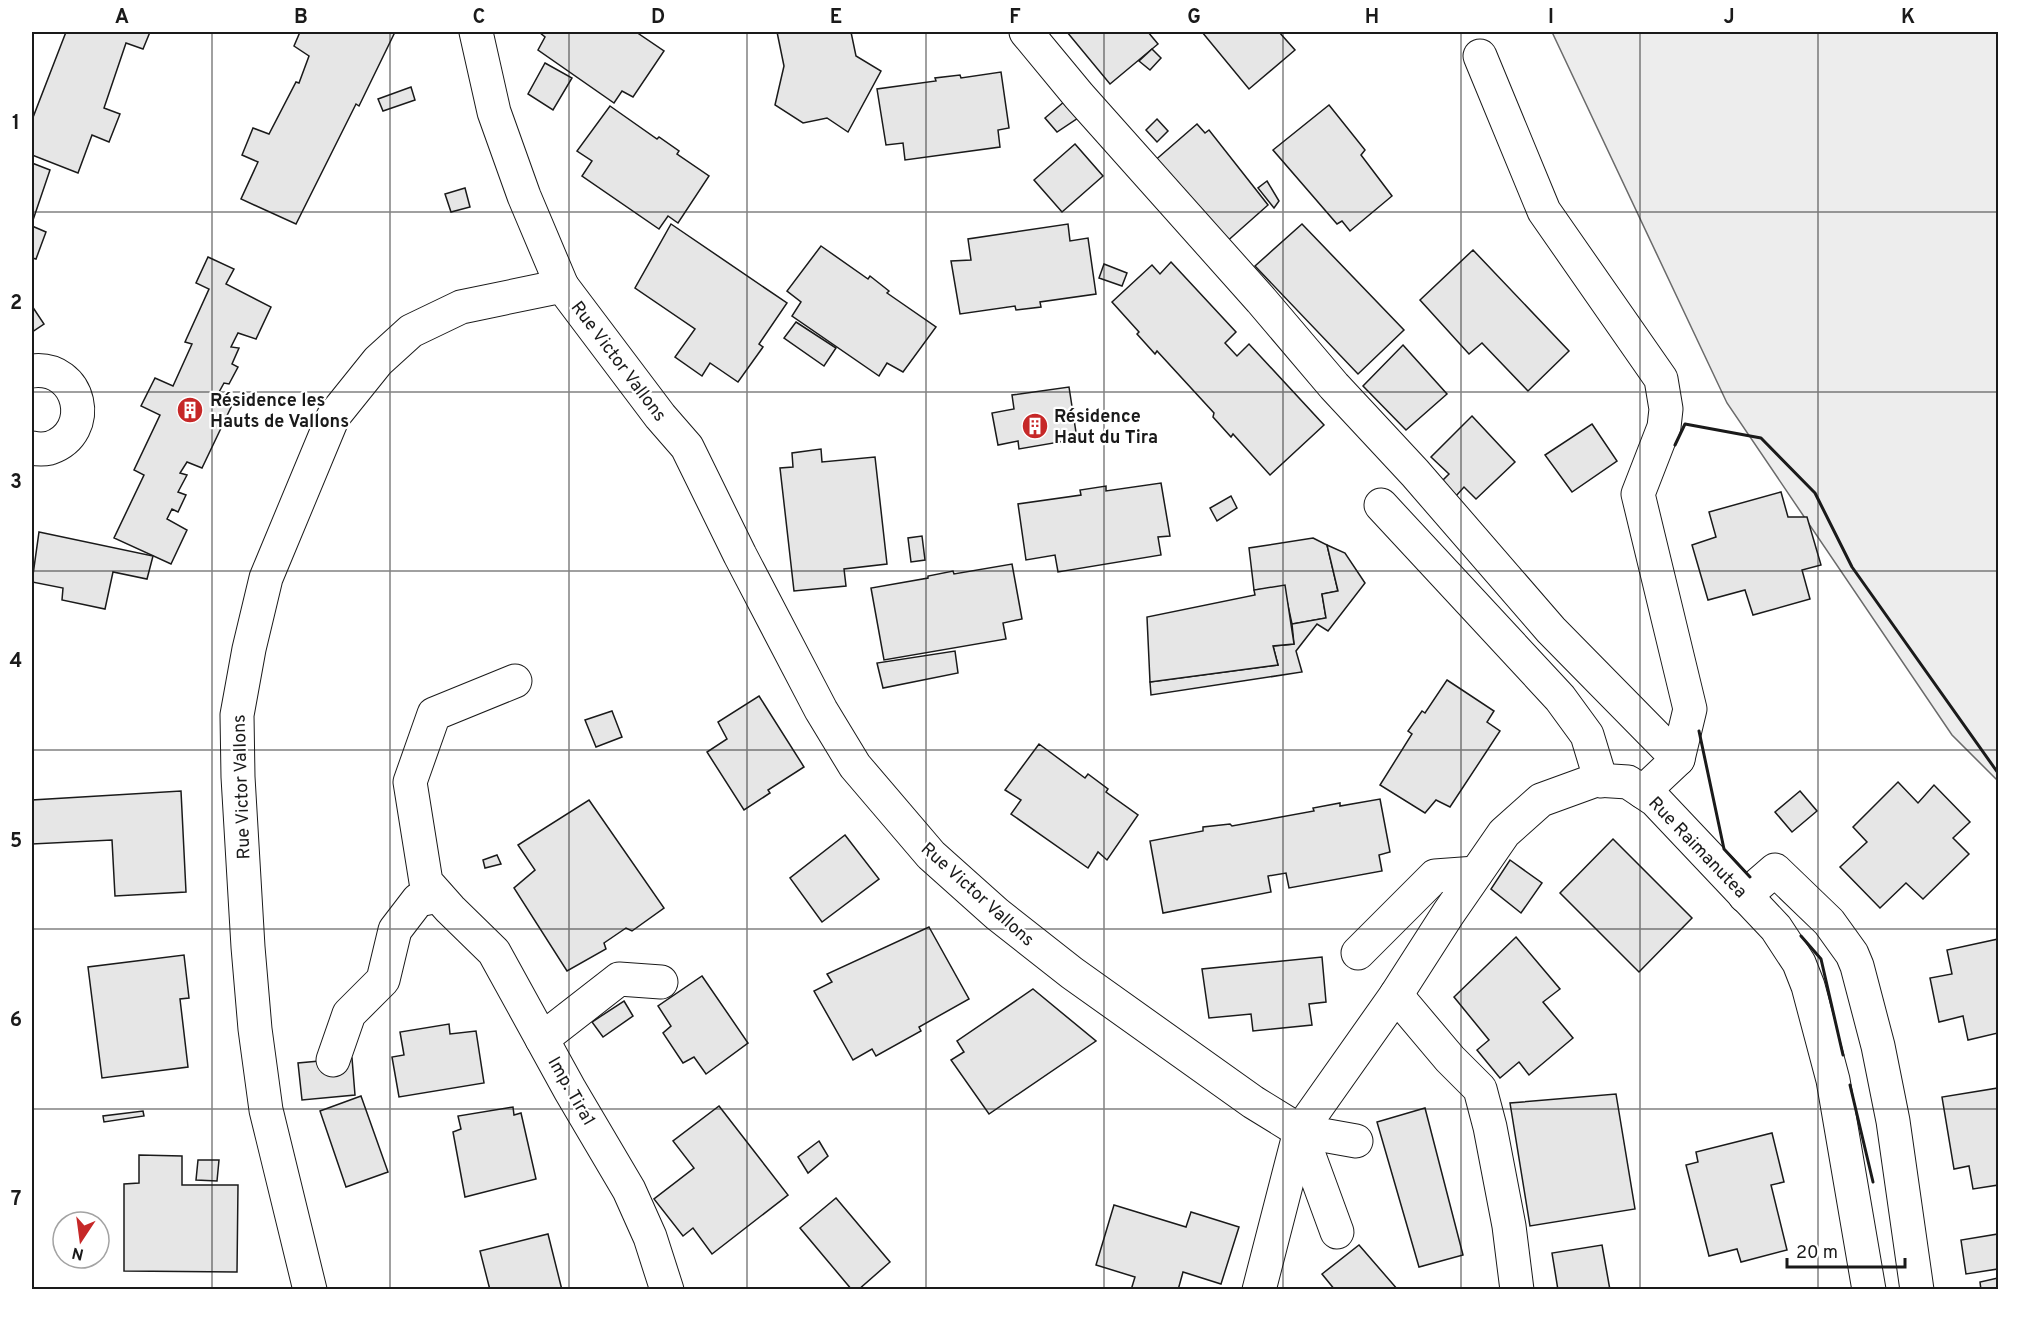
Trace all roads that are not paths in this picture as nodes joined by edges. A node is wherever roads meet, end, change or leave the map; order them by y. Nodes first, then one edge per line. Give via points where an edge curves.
1 (477, 32) edge
2 (1026, 32) edge
3 (1480, 56) dead end
4 (562, 286) junction
5 (32, 371) edge
6 (32, 448) edge
7 (1382, 505) dead end
8 (515, 681) dead end
9 (1678, 759) junction
10 (1601, 781) junction
11 (1643, 792) junction
12 (1476, 873) junction
13 (1745, 896) junction
14 (444, 903) junction
15 (1358, 953) dead end
16 (661, 982) dead end
17 (1396, 995) junction
18 (542, 1039) junction
19 (333, 1060) dead end
20 (1300, 1131) junction
21 (1356, 1141) dead end
22 (1337, 1232) dead end
23 (310, 1290) edge
24 (667, 1290) edge
25 (1259, 1290) edge
26 (1517, 1290) edge
27 (1869, 1290) edge
28 (1917, 1290) edge

1 - 4 street via 494,112
2 - 9 street via 1551,630
3 - 9 street via 1544,211 1661,379 1666,409 1664,427 1638,494 1690,709
4 - 20 street, Rue Victor Vallons via 687,447 821,710 855,766 923,847 996,914 1072,973
4 - 23 street, Rue Victor Vallons via 461,307 411,331 378,361 333,417 266,578 237,715 238,777 255,1029 266,1110
5 - 6 street via 51,372 67,381 78,408 73,429 65,439 50,448
7 - 10 street via 1560,698 1587,735
8 - 14 street, Imp. Tira1 via 434,714 410,782 426,882
9 - 11 street
10 - 11 street, Rue Raimanutea via 1628,782
10 - 12 street, Rue Raimanutea via 1541,800 1504,833
11 - 13 street, Rue Raimanutea
12 - 15 street via 1435,876
12 - 17 street, Rue Raimanutea
13 - 27 street, Rue Raimanutea via 1782,937 1800,963 1808,986 1833,1080
13 - 28 street via 1775,870 1829,922 1852,954 1878,1046 1893,1122
14 - 18 street, Imp. Tira1 via 494,952
14 - 19 street via 418,900 395,930 383,980 349,1014
16 - 18 street via 619,979
17 - 20 street, Rue Raimanutea
17 - 26 street via 1480,1089 1509,1226
18 - 24 street, Imp. Tira1 via 629,1190
20 - 21 street
20 - 22 street
20 - 25 street

